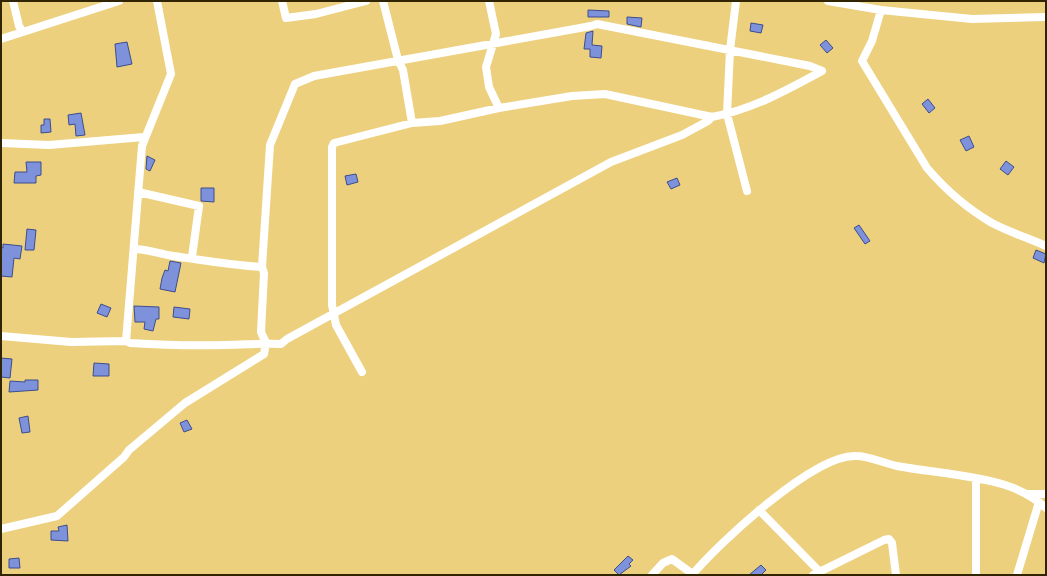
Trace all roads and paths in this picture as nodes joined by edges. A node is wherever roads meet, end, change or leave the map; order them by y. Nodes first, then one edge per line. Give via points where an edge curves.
1 (13, 1) edge
2 (119, 1) edge
3 (157, 1) edge
4 (282, 1) edge
5 (366, 1) edge
6 (383, 1) edge
7 (489, 1) edge
8 (736, 1) edge
9 (828, 1) edge
10 (881, 10) junction
11 (1046, 17) edge
12 (22, 32) junction
13 (1, 38) edge
14 (494, 44) junction
15 (730, 50) junction
16 (398, 60) junction
17 (499, 108) junction
18 (727, 114) junction
19 (712, 117) junction
20 (412, 123) junction
21 (144, 137) junction
22 (1, 143) edge
23 (748, 191) dead end
24 (138, 192) junction
25 (1046, 246) edge
26 (134, 249) junction
27 (192, 257) junction
28 (262, 267) junction
29 (335, 313) junction
30 (1, 336) edge
31 (126, 341) junction
32 (266, 343) junction
33 (362, 372) dead end
34 (976, 478) junction
35 (1029, 494) junction
36 (1046, 494) edge
37 (1039, 502) junction
38 (1046, 508) edge
39 (759, 510) junction
40 (1, 528) edge
41 (814, 574) edge
42 (652, 575) edge
43 (692, 575) edge
44 (896, 575) edge
45 (976, 575) edge
46 (1017, 575) edge

1 - 12 street
2 - 12 street
3 - 21 street via 171,74
4 - 5 street via 286,18 316,14
6 - 16 street
7 - 14 street via 496,34
8 - 15 street
9 - 10 street
10 - 11 street via 972,19
10 - 25 street via 872,40 862,61 926,168 970,208 992,223
12 - 13 street
14 - 15 street via 597,24
14 - 16 street
14 - 17 street via 486,67 489,87
15 - 18 street
15 - 18 street via 810,66 822,71 783,92
16 - 20 street via 403,70
16 - 28 street via 314,76 295,84 270,145
17 - 19 street via 572,96 605,94
17 - 20 street via 440,121
18 - 19 street
18 - 23 street
19 - 29 street via 682,135 612,162
20 - 29 street via 334,143 332,305
21 - 22 street via 50,145
21 - 24 street
24 - 26 street
24 - 27 street via 199,206
26 - 27 street
26 - 31 street
27 - 28 street via 232,265
28 - 32 street via 264,273 261,332
29 - 32 street via 281,344
29 - 33 street via 336,325
30 - 31 street via 71,342
31 - 32 street via 167,345
32 - 40 street via 264,354 185,403 57,516
34 - 35 street via 1007,484
34 - 39 street via 896,466 855,456 839,459 808,473
34 - 45 street
35 - 36 street
35 - 37 street
37 - 38 street
37 - 46 street
39 - 41 street
39 - 43 street
41 - 44 street via 888,540 892,543
42 - 43 street via 663,563 672,559

